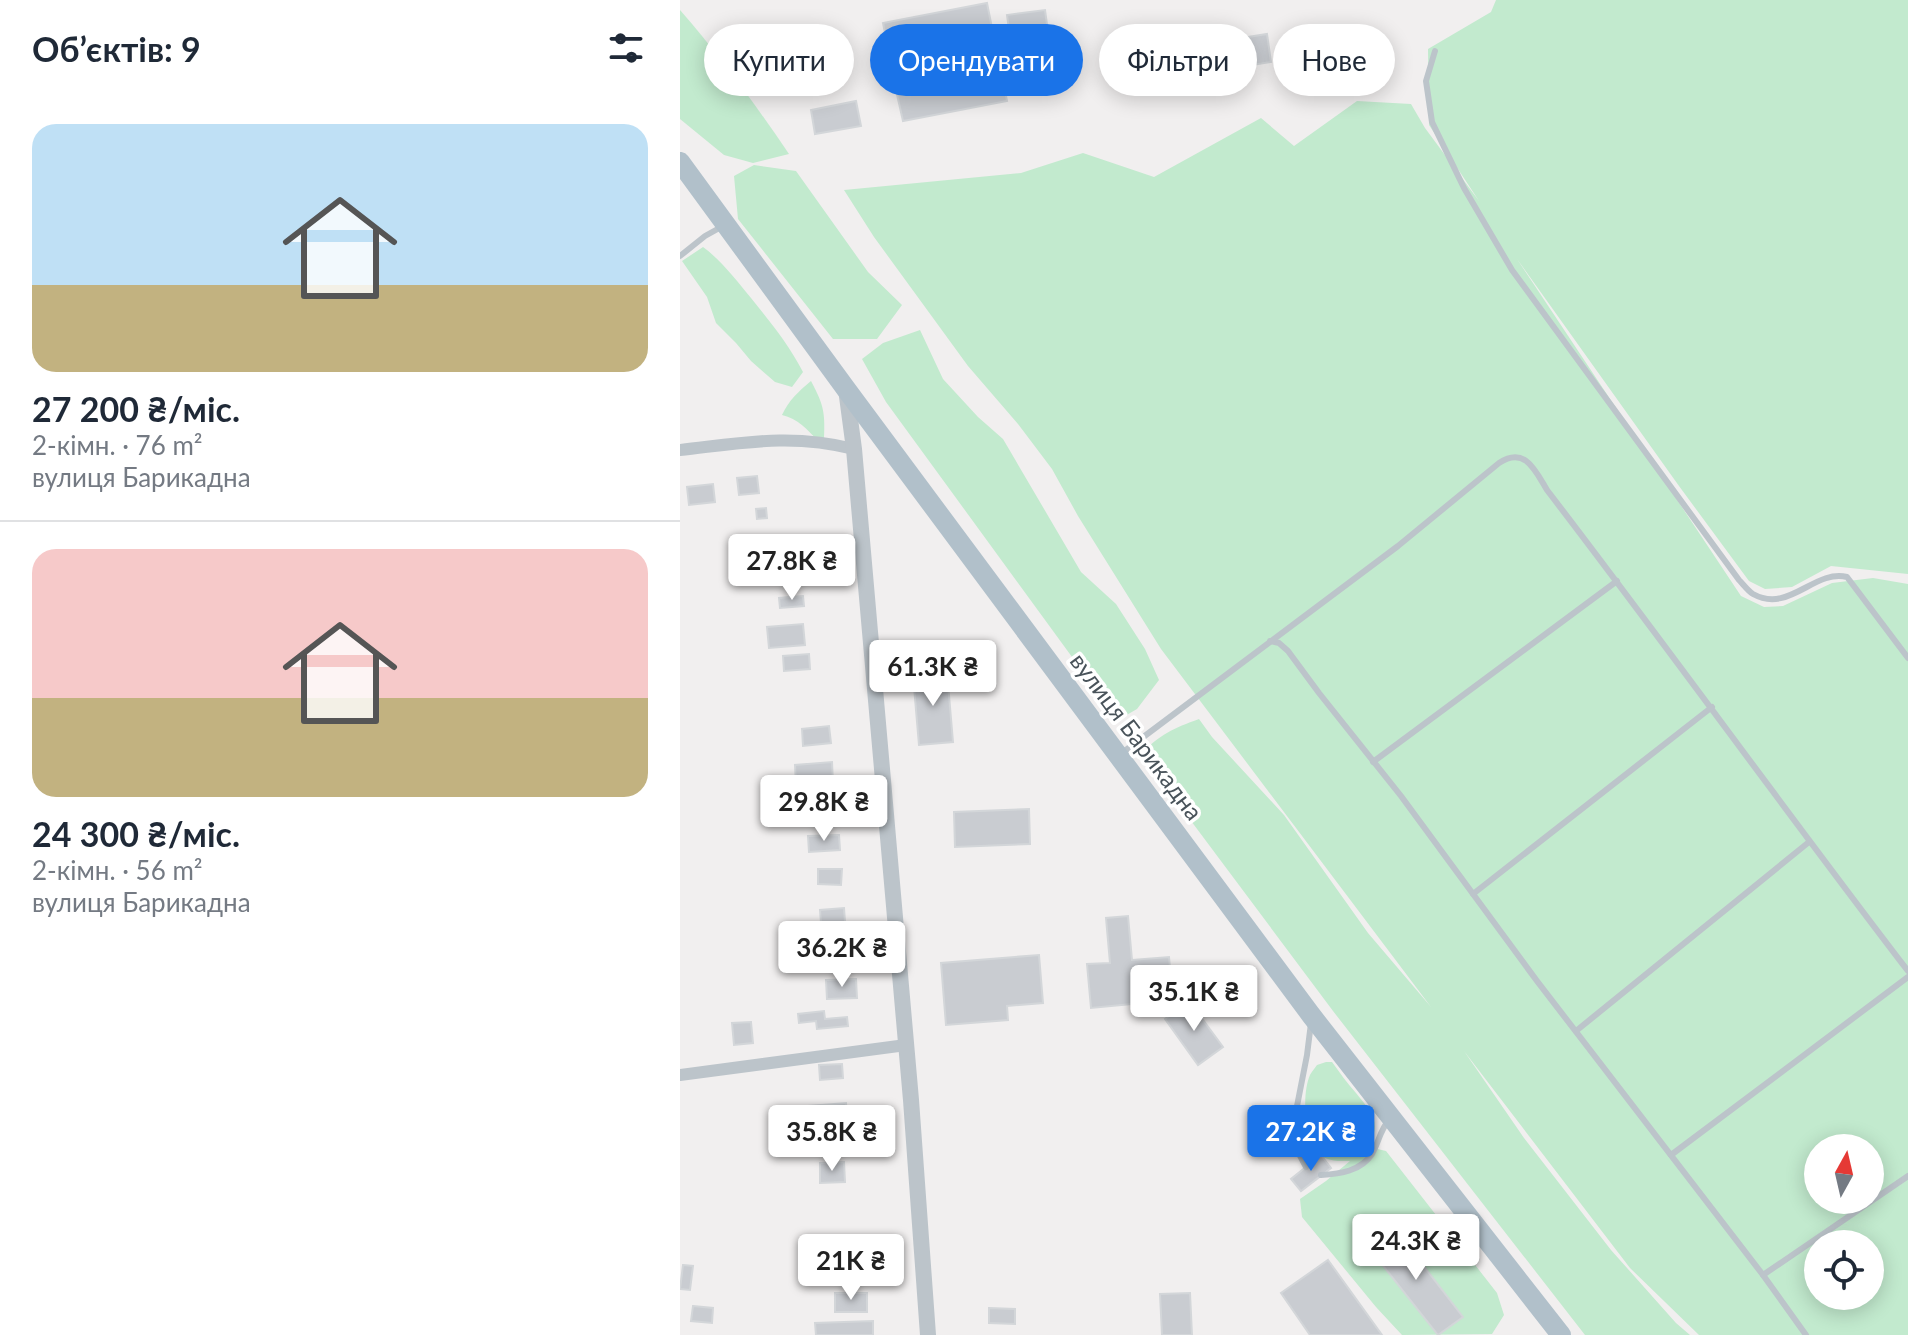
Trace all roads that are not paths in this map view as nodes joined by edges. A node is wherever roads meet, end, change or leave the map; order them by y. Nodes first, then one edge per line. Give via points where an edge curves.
1 (1435, 51) dead end
2 (680, 162) edge
3 (726, 225) junction
4 (680, 256) edge
5 (846, 389) junction
6 (854, 449) junction
7 (680, 450) edge
8 (1617, 581) junction
9 (1270, 641) junction
10 (1907, 655) edge
11 (1712, 707) junction
12 (1120, 755) junction
13 (1373, 762) junction
14 (1809, 842) junction
15 (1473, 894) junction
16 (1908, 971) edge
17 (1908, 977) edge
18 (1311, 1015) junction
19 (1576, 1031) junction
20 (906, 1045) junction
21 (680, 1075) edge
22 (1390, 1119) junction
23 (1671, 1155) junction
24 (1306, 1167) dead end
25 (1321, 1175) dead end
26 (1908, 1176) edge
27 (1763, 1275) junction
28 (1552, 1331) edge
29 (928, 1335) edge
30 (1806, 1335) edge

1 - 10 lane via 1426,81 1432,122 1464,188 1512,270 1739,580 1752,593 1782,598 1836,574 1847,577
2 - 3 main road, вулиця Барикадна
3 - 4 lane
3 - 5 main road, вулиця Барикадна
5 - 6 street
5 - 12 main road, вулиця Барикадна
6 - 7 street via 767,440
6 - 20 street
8 - 9 lane via 1527,460 1508,457
8 - 11 lane
8 - 13 lane
9 - 12 lane
9 - 13 lane via 1288,651
11 - 14 lane
11 - 15 lane
12 - 18 main road, вулиця Барикадна
13 - 15 lane
14 - 16 lane
14 - 19 lane
15 - 19 lane
17 - 23 lane
18 - 22 main road, вулиця Барикадна
18 - 24 lane via 1294,1138
19 - 23 lane
20 - 21 street
20 - 29 street
22 - 25 lane via 1372,1155 1359,1166
22 - 28 main road, вулиця Барикадна
23 - 27 lane
26 - 27 lane
27 - 30 lane

